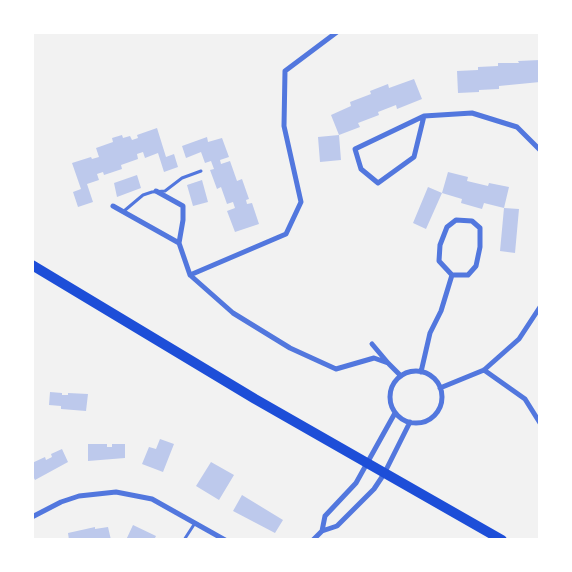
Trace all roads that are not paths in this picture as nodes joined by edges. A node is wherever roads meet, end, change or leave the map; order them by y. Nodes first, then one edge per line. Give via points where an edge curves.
1 (337, 32) edge
2 (424, 116) junction
3 (540, 150) edge
4 (201, 171) dead end
5 (156, 191) junction
6 (114, 206) dead end
7 (123, 212) junction
8 (179, 243) junction
9 (32, 265) edge
10 (190, 275) junction
11 (452, 275) junction
12 (540, 307) edge
13 (372, 344) dead end
14 (388, 363) junction
15 (484, 370) junction
16 (421, 372) junction
17 (401, 376) junction
18 (440, 388) junction
19 (395, 413) junction
20 (410, 422) junction
21 (540, 423) edge
22 (368, 464) junction
23 (384, 474) junction
24 (32, 517) edge
25 (195, 522) junction
26 (322, 531) junction
27 (184, 540) edge
28 (225, 540) edge
29 (313, 540) edge
30 (502, 540) edge

1 - 10 street via 285,71 284,126 301,202 286,234
2 - 2 street via 355,149 362,169 378,183 414,156
2 - 3 street via 472,113 517,127
4 - 5 lane via 182,178 165,191
5 - 7 lane via 143,195
5 - 8 street via 184,206
6 - 7 street
7 - 8 street
8 - 10 street
9 - 22 main road
10 - 14 street via 233,313 290,348 336,369 374,358
11 - 11 street via 468,274 476,266 480,228 472,221 456,220 447,228 440,245 439,261
11 - 16 street via 430,334
12 - 15 street via 519,338
13 - 14 street
14 - 17 street
15 - 18 street
15 - 21 street via 525,399
16 - 17 street via 408,372
16 - 18 street via 430,376
17 - 19 street via 391,389 391,406
18 - 20 street via 440,405 436,413 421,422
19 - 20 street
19 - 22 street
20 - 23 street
22 - 23 main road
22 - 26 street via 356,483 325,516
23 - 26 street via 374,489 337,526
23 - 30 main road
24 - 25 street via 79,496 116,492 152,499
25 - 27 lane
25 - 28 street
26 - 29 street

